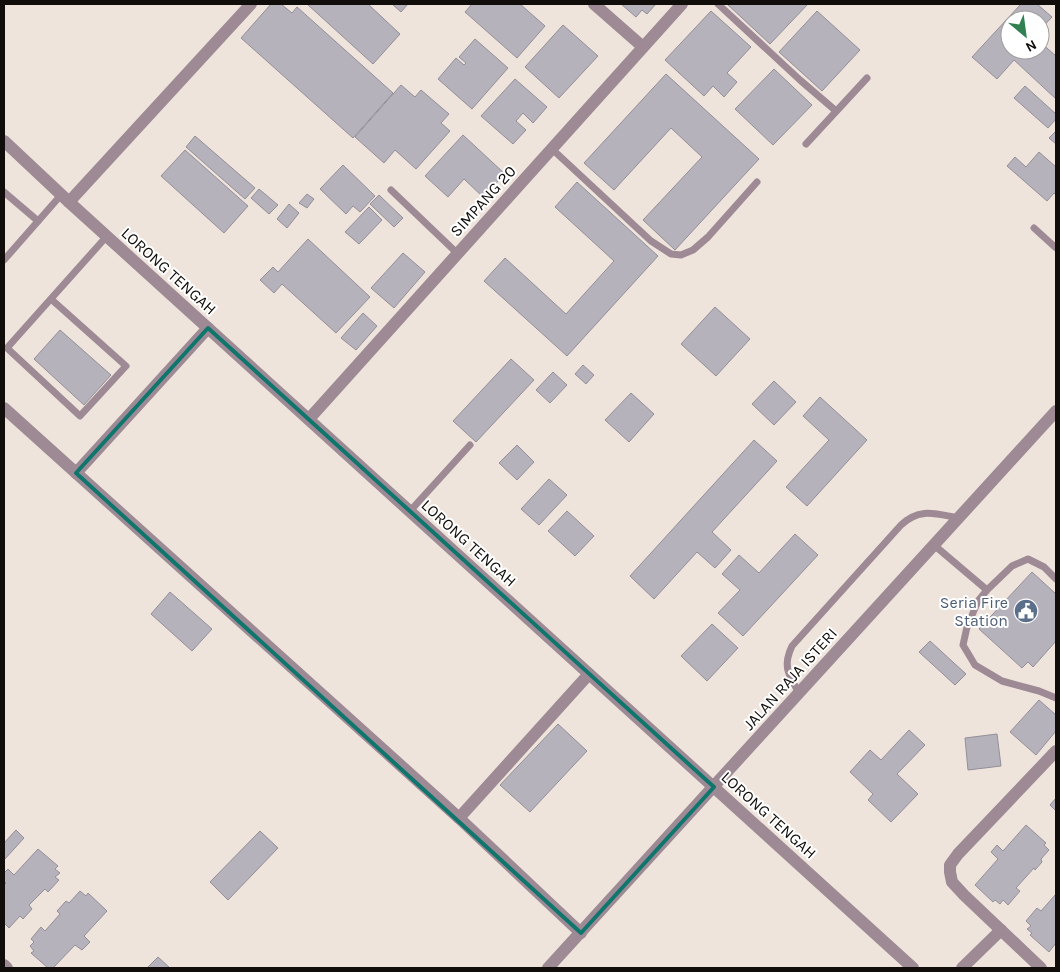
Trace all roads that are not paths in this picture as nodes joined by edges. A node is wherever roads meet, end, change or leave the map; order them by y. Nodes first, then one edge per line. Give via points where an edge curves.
1 (251, 4) edge
2 (594, 4) edge
3 (682, 4) edge
4 (718, 4) edge
5 (643, 47) junction
6 (867, 78) dead end
7 (836, 111) junction
8 (4, 141) edge
9 (806, 144) dead end
10 (552, 149) junction
11 (757, 182) dead end
12 (391, 190) dead end
13 (4, 192) edge
14 (65, 198) junction
15 (38, 221) junction
16 (1034, 228) dead end
17 (107, 236) junction
18 (1056, 248) edge
19 (458, 254) junction
20 (4, 260) edge
21 (51, 299) junction
22 (208, 328) junction
23 (4, 408) edge
24 (1056, 411) edge
25 (309, 419) junction
26 (470, 445) dead end
27 (76, 473) junction
28 (410, 511) junction
29 (960, 518) junction
30 (934, 546) junction
31 (1056, 579) edge
32 (987, 590) junction
33 (589, 674) junction
34 (799, 693) junction
35 (1055, 696) edge
36 (1056, 751) edge
37 (714, 787) junction
38 (459, 818) junction
39 (1000, 930) junction
40 (581, 932) junction
41 (4, 965) edge
42 (8, 968) edge
43 (548, 968) edge
44 (913, 968) edge
45 (962, 968) edge
46 (1041, 968) edge

1 - 14 street
2 - 5 street
3 - 5 street, SIMPANG 20
4 - 7 lane
5 - 10 street, SIMPANG 20
6 - 7 lane
7 - 9 lane
8 - 14 street, LORONG TENGAH
10 - 11 lane via 651,241 671,254 681,255 693,250
10 - 19 street, SIMPANG 20
12 - 19 lane
13 - 15 lane
14 - 15 lane
14 - 17 street, LORONG TENGAH
15 - 20 lane
16 - 18 lane
17 - 21 lane
17 - 22 street, LORONG TENGAH
19 - 25 street, SIMPANG 20
21 - 21 lane via 7,348 80,416 126,366
22 - 25 street, LORONG TENGAH
22 - 27 street
23 - 27 street
24 - 29 street, JALAN RAJA ISTERI
25 - 28 street, LORONG TENGAH
26 - 28 lane
27 - 38 street
28 - 33 street, LORONG TENGAH
29 - 30 street, JALAN RAJA ISTERI
29 - 34 lane via 927,512 908,518 901,525 792,646 786,663
30 - 32 lane
30 - 34 street, JALAN RAJA ISTERI
31 - 32 lane via 1044,567 1028,559 1012,566
32 - 35 lane via 978,601 967,626 963,645 975,665 1002,681
33 - 37 street, LORONG TENGAH
33 - 38 street
34 - 37 street, JALAN RAJA ISTERI
36 - 39 street via 950,864 952,882
37 - 40 street, JALAN RAJA ISTERI
37 - 44 street, LORONG TENGAH
38 - 40 street
39 - 45 street
39 - 46 street
40 - 43 street, JALAN RAJA ISTERI
41 - 42 street

